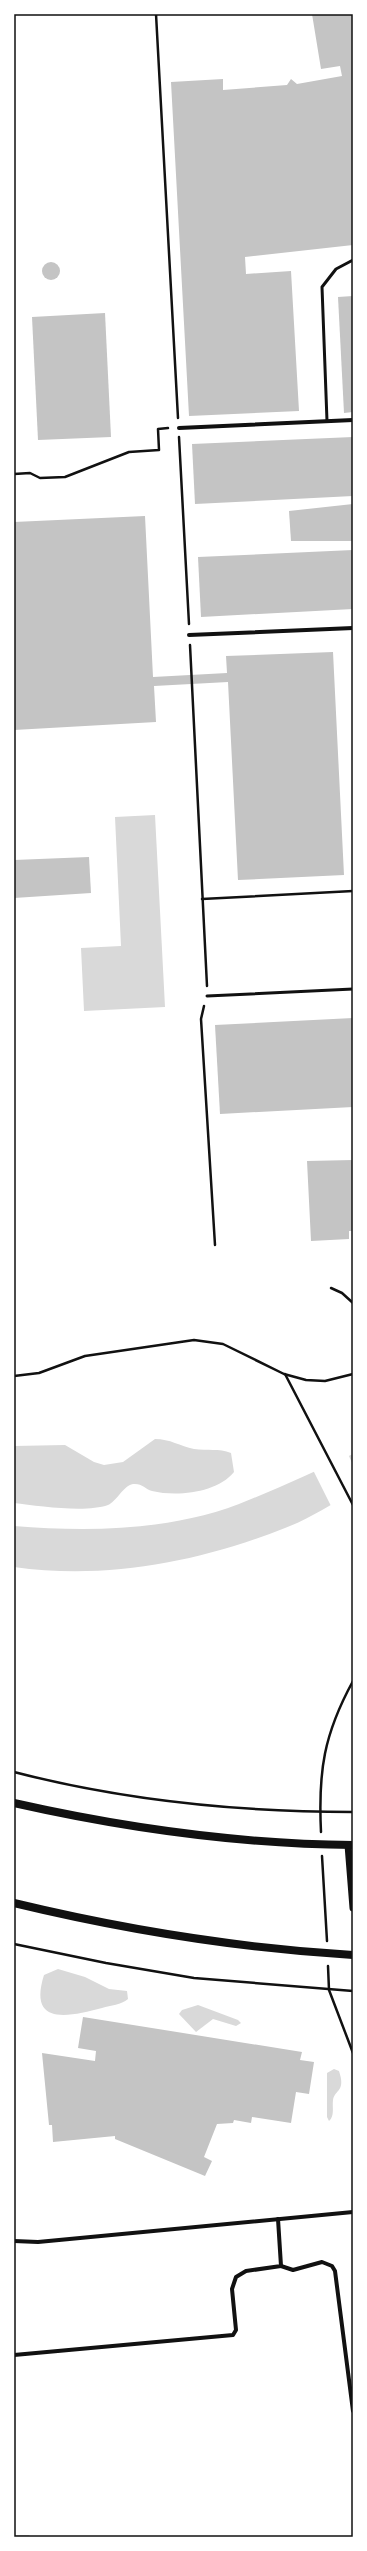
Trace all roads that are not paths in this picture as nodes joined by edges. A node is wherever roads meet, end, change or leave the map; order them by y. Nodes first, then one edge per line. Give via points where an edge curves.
1 (353, 260) edge
2 (353, 420) edge
3 (327, 421) junction
4 (179, 428) road end
5 (353, 628) edge
6 (189, 635) road end
7 (353, 989) edge
8 (207, 996) road end
9 (14, 1803) edge
10 (351, 1845) edge
11 (14, 1903) edge
12 (353, 1908) edge
13 (353, 1955) edge
14 (353, 2212) edge
15 (278, 2219) junction
16 (14, 2241) edge
17 (281, 2266) junction
18 (14, 2354) edge
19 (353, 2411) edge

1 - 3 lane via 329,275 322,287
2 - 3 street
3 - 4 street
5 - 6 street
7 - 8 lane
9 - 10 main road via 130,1825 212,1836
10 - 12 street
11 - 13 main road via 178,1937 251,1947
14 - 15 street
15 - 16 street via 38,2242
15 - 17 street
17 - 18 street via 246,2271 236,2277 232,2289 236,2330 230,2336
17 - 19 street via 293,2270 322,2262 327,2263 335,2271

